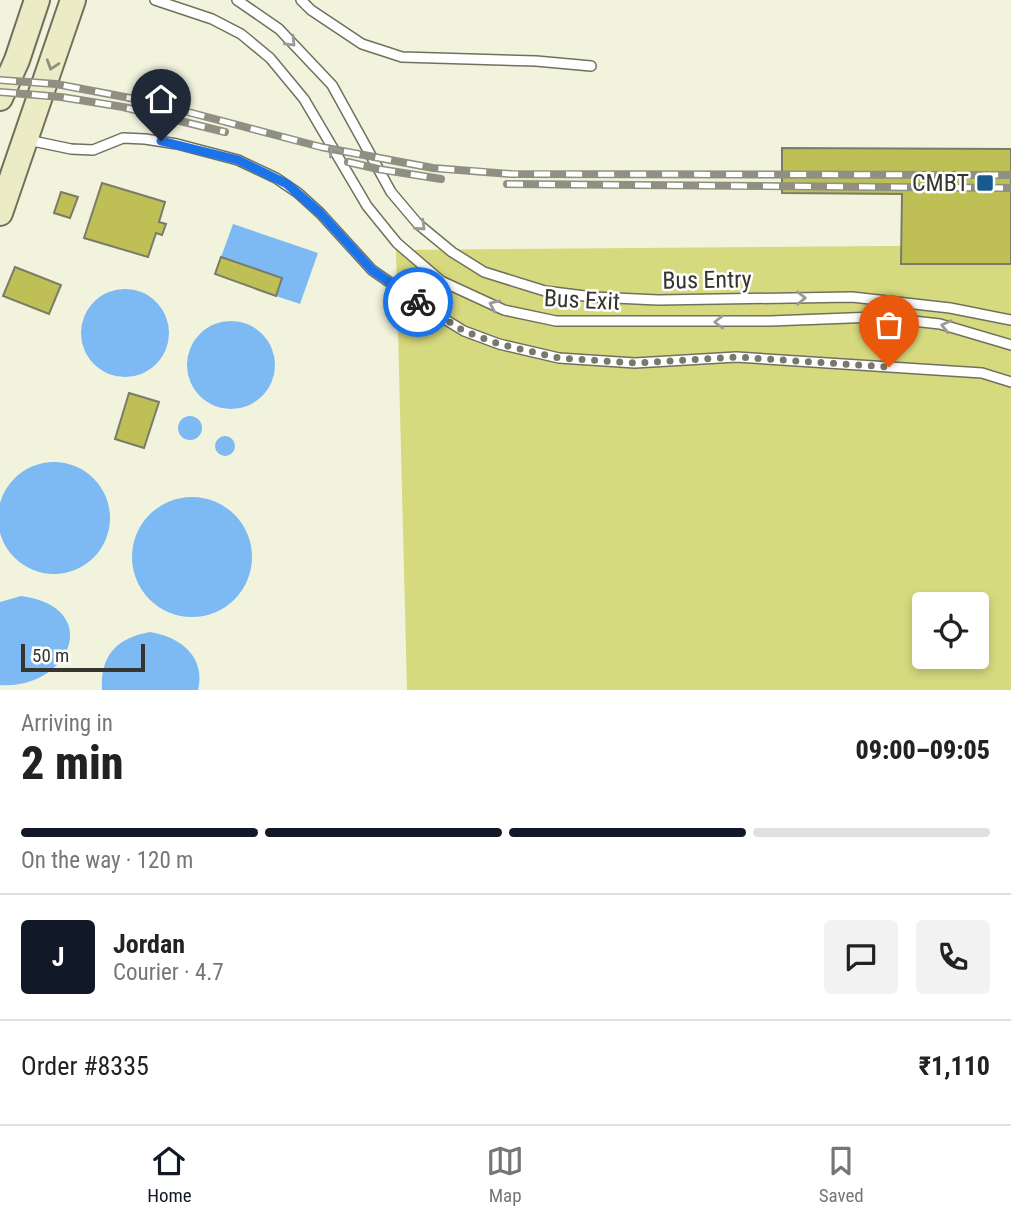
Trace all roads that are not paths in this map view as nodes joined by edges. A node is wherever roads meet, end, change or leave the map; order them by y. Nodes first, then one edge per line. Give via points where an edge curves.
1 (37, 0) edge
2 (73, 0) edge
3 (155, 0) edge
4 (237, 0) edge
5 (301, 0) edge
6 (591, 66) dead end
7 (0, 98) edge
8 (26, 140) junction
9 (0, 213) edge
10 (1011, 320) edge
11 (1011, 345) edge
12 (1011, 382) edge

1 - 7 main road
2 -> 8 main road
11 -> 3 lane, Bus Exit via 940,324 876,317 556,321 504,310 441,281 397,243 367,206 304,99 270,58 241,34 212,19
4 -> 10 lane, Bus Entry via 279,29 332,85 391,192 418,224 484,272 545,290 593,297 852,297
5 - 6 lane via 362,44 402,57
8 - 9 main road
8 - 12 lane via 93,150 122,138 145,139 238,160 298,193 372,270 417,302 464,331 499,344 559,358 635,363 736,357 982,373

